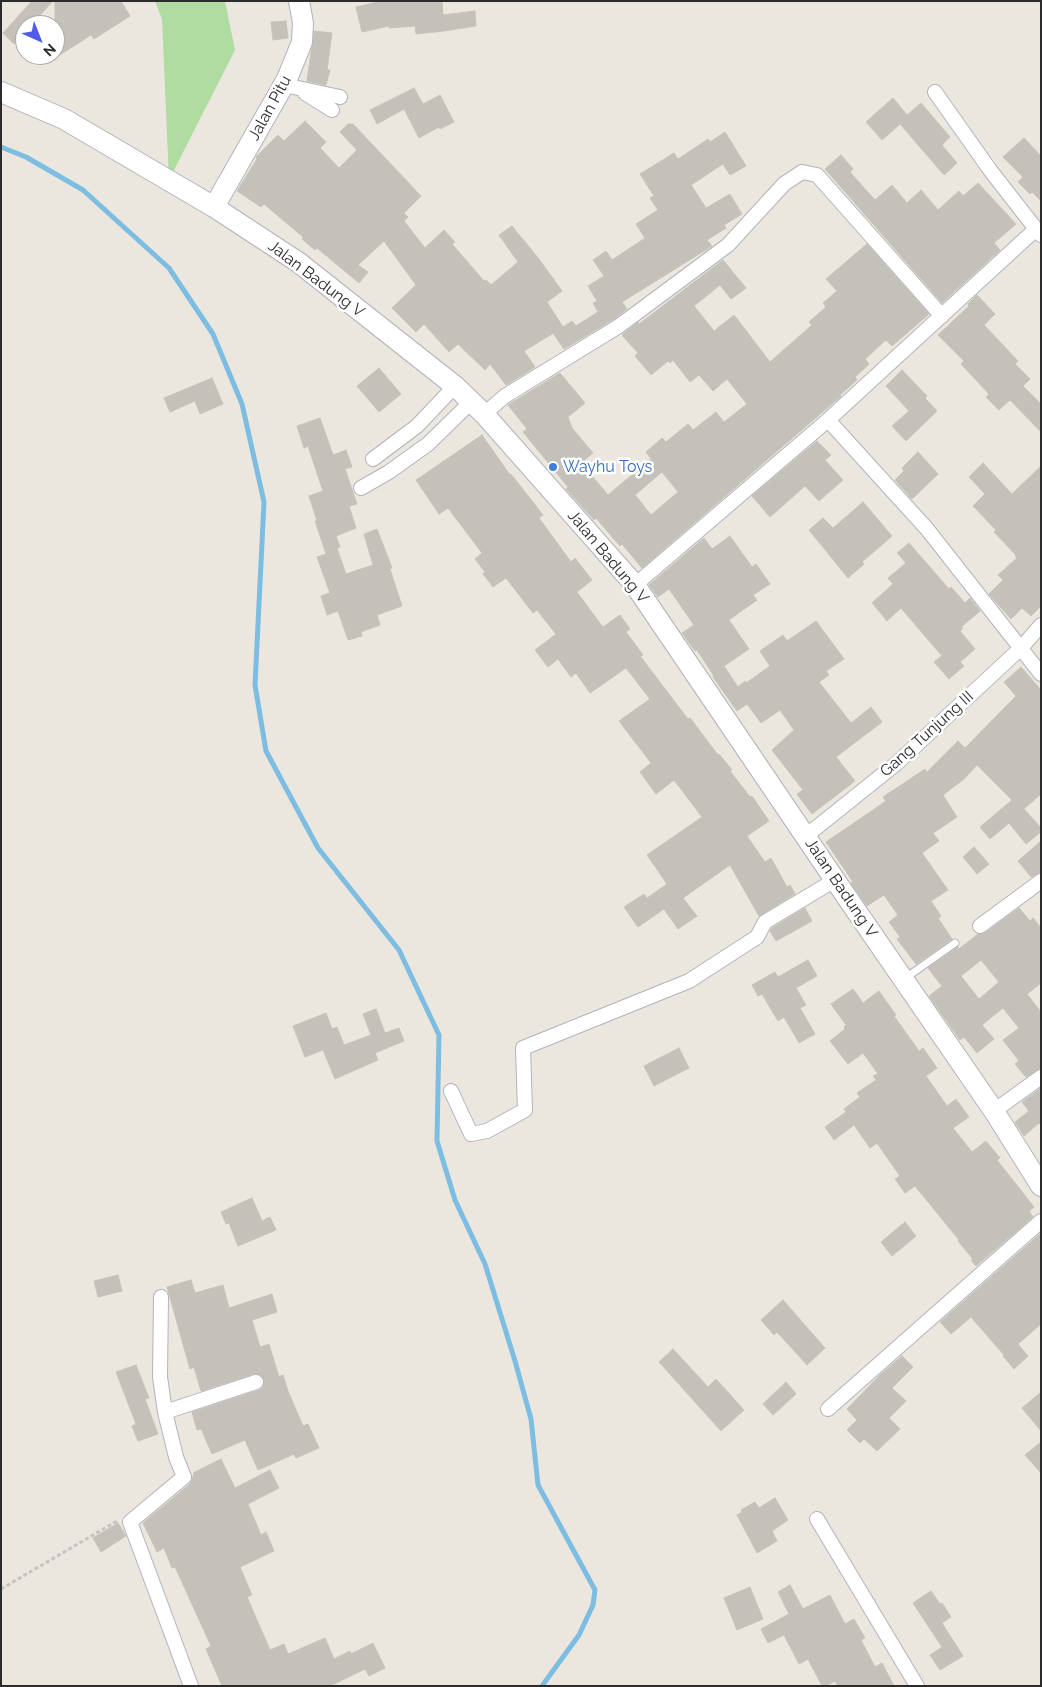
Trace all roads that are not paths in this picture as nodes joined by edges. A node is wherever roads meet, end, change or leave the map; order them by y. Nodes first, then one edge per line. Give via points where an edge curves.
1 (299, 1) edge
2 (290, 86) junction
3 (1, 92) edge
4 (935, 92) dead end
5 (340, 97) dead end
6 (332, 110) dead end
7 (214, 207) junction
8 (1038, 232) edge
9 (942, 316) junction
10 (455, 386) junction
11 (478, 408) junction
12 (828, 420) junction
13 (372, 460) dead end
14 (361, 488) dead end
15 (635, 585) junction
16 (1041, 625) edge
17 (1021, 648) junction
18 (1041, 674) edge
19 (806, 836) junction
20 (835, 880) junction
21 (1041, 881) edge
22 (980, 926) dead end
23 (955, 943) dead end
24 (904, 979) junction
25 (1041, 1076) edge
26 (451, 1091) dead end
27 (994, 1111) junction
28 (1041, 1186) edge
29 (1041, 1221) edge
30 (160, 1297) dead end
31 (256, 1382) dead end
32 (828, 1409) dead end
33 (165, 1412) junction
34 (817, 1519) dead end
35 (191, 1686) edge
36 (917, 1686) edge

1 - 2 main road, Jalan Pitu via 302,42
2 - 5 street
2 - 6 street
2 - 7 main road, Jalan Pitu
3 - 7 main road, Jalan Badung V via 64,118
4 - 8 street
7 - 10 main road, Jalan Badung V via 298,262
8 - 9 street
9 - 11 street via 817,175 802,172 784,184 728,245 619,326 505,396
9 - 12 street
10 - 11 main road, Jalan Badung V
10 - 13 street via 417,426
11 - 14 street via 389,472
11 - 15 main road, Jalan Badung V
12 - 15 street
12 - 17 street via 927,529
15 - 19 main road, Jalan Badung V
16 - 17 street, Gang Tunjung III
17 - 18 street
17 - 19 street, Gang Tunjung III via 897,763
19 - 20 main road, Jalan Badung V
20 - 24 main road, Jalan Badung V
20 - 26 street via 765,922 757,938 689,981 523,1048 525,1110 487,1132 471,1134
21 - 22 street
23 - 24 lane
24 - 27 main road, Jalan Badung V
25 - 27 street
27 - 28 main road, Jalan Badung V
29 - 32 street
30 - 33 street via 160,1377
31 - 33 street
33 - 35 street via 184,1477 130,1522
34 - 36 street

